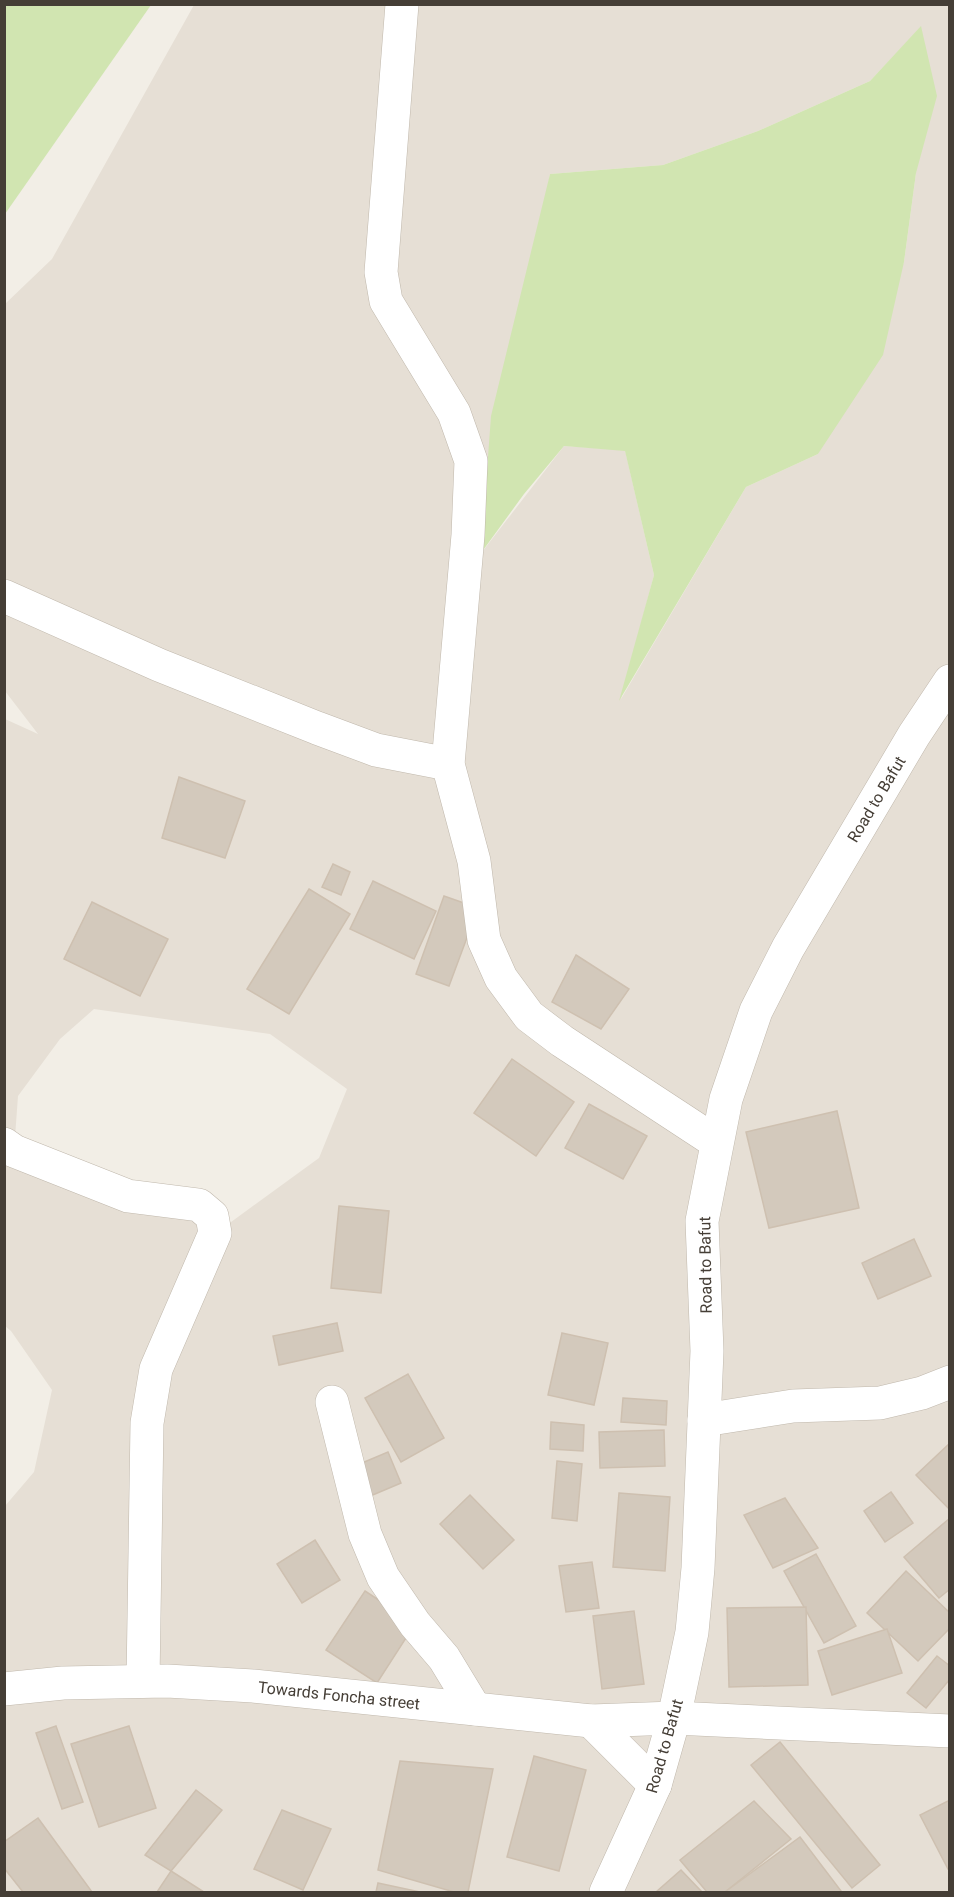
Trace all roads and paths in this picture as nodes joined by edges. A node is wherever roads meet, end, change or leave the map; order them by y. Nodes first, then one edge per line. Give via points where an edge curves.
1 (402, 4) edge
2 (4, 596) edge
3 (950, 681) edge
4 (448, 764) junction
5 (716, 1142) junction
6 (4, 1144) edge
7 (950, 1382) edge
8 (332, 1402) dead end
9 (704, 1420) junction
10 (143, 1681) junction
11 (4, 1689) edge
12 (475, 1709) junction
13 (674, 1718) junction
14 (591, 1721) junction
15 (950, 1731) edge
16 (655, 1785) junction
17 (606, 1893) edge

1 - 4 street via 381,272 386,301 454,413 471,461
2 - 4 street via 159,665 327,732 376,750
3 - 5 street, Road to Bafut via 794,938 756,1011
4 - 5 street via 474,861 484,940 501,978 530,1016 562,1041
5 - 9 street, Road to Bafut via 702,1221
6 - 10 street via 128,1196 199,1205 212,1216 215,1233 156,1370 147,1423
7 - 9 street via 880,1403 793,1406
8 - 12 street via 365,1534 383,1577 444,1658
9 - 13 street, Road to Bafut via 692,1632
10 - 11 street, Towards Foncha street
10 - 12 street, Towards Foncha street via 253,1686
12 - 14 street, Towards Foncha street
13 - 14 street, Towards Foncha street
13 - 15 street, Towards Foncha street
13 - 16 street, Road to Bafut
14 - 16 street
16 - 17 street, Road to Bafut

